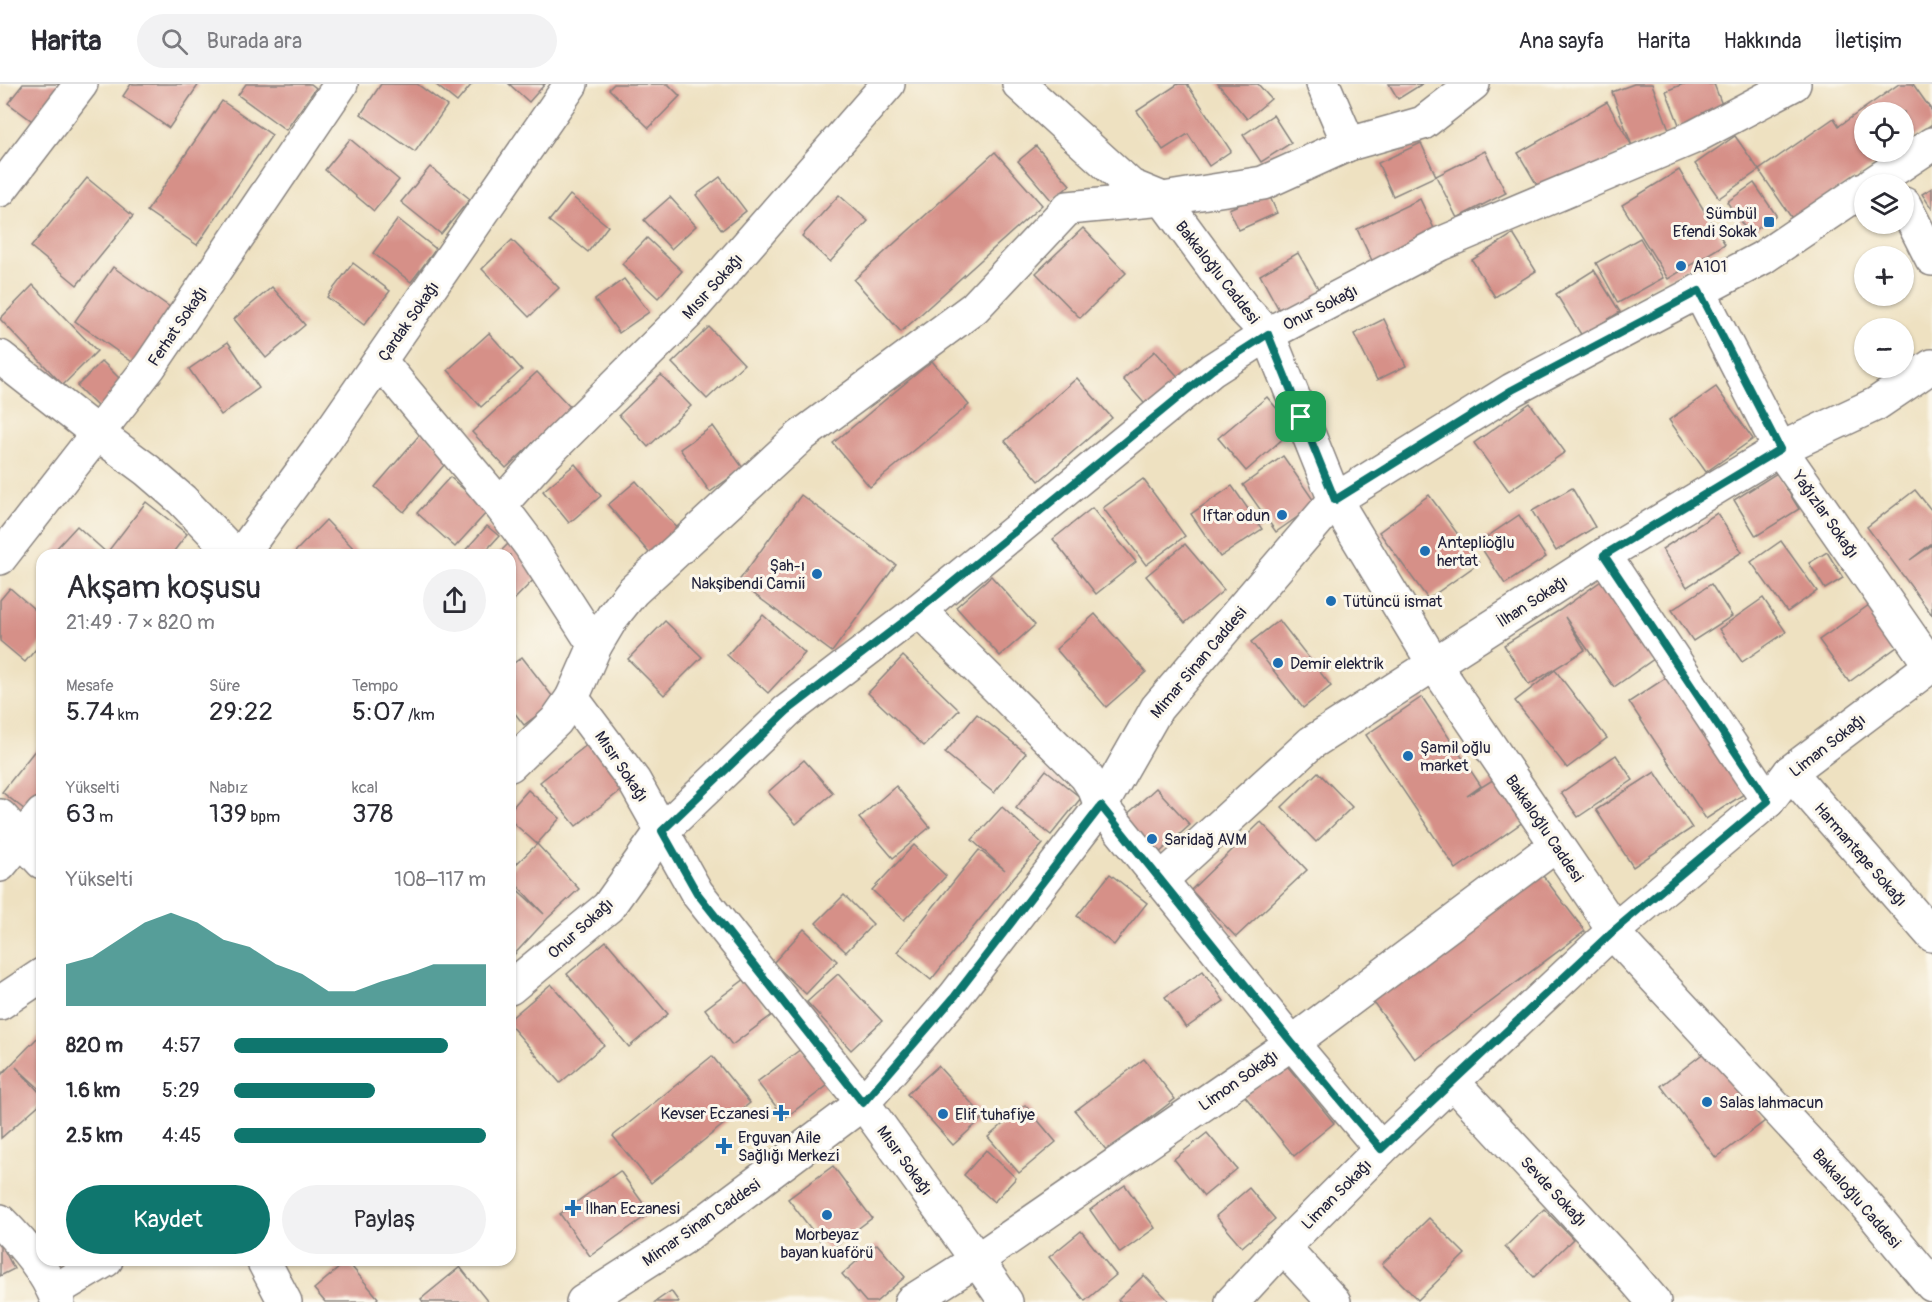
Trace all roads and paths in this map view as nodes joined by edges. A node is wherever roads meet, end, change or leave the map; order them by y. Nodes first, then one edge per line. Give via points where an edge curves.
1 (81, 84) edge
2 (341, 84) edge
3 (571, 84) edge
4 (888, 84) edge
5 (1019, 84) edge
6 (1323, 84) edge
7 (1473, 84) edge
8 (1794, 84) edge
9 (1349, 144) junction
10 (1932, 144) edge
11 (1891, 174) edge
12 (0, 190) edge
13 (1163, 199) junction
14 (1854, 199) edge
15 (1914, 224) edge
16 (1932, 259) edge
17 (1699, 291) junction
18 (1268, 334) junction
19 (0, 357) edge
20 (380, 361) junction
21 (1932, 366) edge
22 (97, 433) junction
23 (1780, 449) junction
24 (1335, 500) junction
25 (500, 505) junction
26 (229, 549) edge
27 (245, 549) edge
28 (1604, 555) junction
29 (0, 558) edge
30 (919, 610) junction
31 (595, 646) junction
32 (1434, 664) junction
33 (1932, 666) edge
34 (572, 698) junction
35 (516, 759) edge
36 (1790, 772) junction
37 (1768, 801) junction
38 (1101, 806) junction
39 (662, 831) junction
40 (27, 833) edge
41 (1556, 845) junction
42 (0, 865) edge
43 (1161, 880) junction
44 (1612, 932) junction
45 (1932, 935) edge
46 (36, 979) edge
47 (516, 983) edge
48 (0, 1003) edge
49 (1292, 1043) junction
50 (1452, 1082) junction
51 (863, 1103) junction
52 (1381, 1149) junction
53 (0, 1221) edge
54 (1283, 1247) junction
55 (977, 1260) junction
56 (36, 1261) edge
57 (39, 1266) edge
58 (98, 1266) edge
59 (266, 1266) edge
60 (1932, 1285) edge
61 (56, 1296) edge
62 (285, 1302) edge
63 (583, 1302) edge
64 (911, 1302) edge
65 (1006, 1302) edge
66 (1232, 1302) edge
67 (1334, 1302) edge
68 (1654, 1302) edge

1 - 12 street
2 - 22 street, Ferhat Sokağı via 150,366
3 - 20 street, Çardak Sokağı
4 - 25 street, Mısır Sokağı via 689,312
5 - 13 street via 1131,186
6 - 9 street
7 - 9 street via 1423,123
8 - 18 street, Onur Sokağı via 1694,137 1440,244
9 - 13 street via 1263,183
10 - 11 street, Mimar Sinan Caddesi
13 - 18 street, Bakkaloğlu Caddesi via 1243,308
13 - 31 street via 1068,208 974,308 801,436 633,591
14 - 17 street, Mimar Sinan Caddesi via 1762,258
15 - 16 street
17 - 23 street, Yağızlar Sokağı
17 - 24 street, Mimar Sinan Caddesi via 1512,390
18 - 24 street, Bakkaloğlu Caddesi
18 - 30 street, Onur Sokağı via 1212,370
19 - 22 street
20 - 25 street
20 - 27 street, Çardak Sokağı
21 - 23 street, İlhan Sokağı via 1876,404
22 - 26 street via 182,500
22 - 29 street, Ferhat Sokağı
23 - 28 street, İlhan Sokağı
23 - 33 street, Yağızlar Sokağı
24 - 32 street, Bakkaloğlu Caddesi
24 - 38 street, Mimar Sinan Caddesi via 1156,708
25 - 31 street
28 - 32 street, İlhan Sokağı
28 - 37 street
30 - 38 street via 1086,776
30 - 39 street, Onur Sokağı via 787,711
31 - 34 street
32 - 41 street, Bakkaloğlu Caddesi
32 - 43 street, İlhan Sokağı via 1311,743
33 - 36 street, Liman Sokağı
34 - 35 street via 556,721
34 - 39 street, Mısır Sokağı via 634,781
36 - 37 street, Liman Sokağı
36 - 45 street, Harmantepe Sokağı
37 - 44 street, Liman Sokağı
38 - 43 street
38 - 51 street, Mimar Sinan Caddesi via 955,996
39 - 47 street, Onur Sokağı via 608,907
39 - 51 street, Mısır Sokağı via 697,893
40 - 42 street
41 - 44 street, Bakkaloğlu Caddesi
41 - 49 street, Limon Sokağı
43 - 49 street
44 - 50 street, Liman Sokağı
44 - 60 street, Bakkaloğlu Caddesi via 1860,1198
46 - 48 street
49 - 52 street
49 - 55 street, Limon Sokağı
50 - 52 street, Liman Sokağı
50 - 68 street, Sevde Sokağı
51 - 55 street, Mısır Sokağı
51 - 63 street, Mimar Sinan Caddesi via 683,1238
52 - 54 street, Liman Sokağı
53 - 56 street
54 - 66 street, Liman Sokağı
54 - 67 street
55 - 64 street, Limon Sokağı
55 - 65 street, Mısır Sokağı
57 - 61 street
58 - 61 street
59 - 62 street

